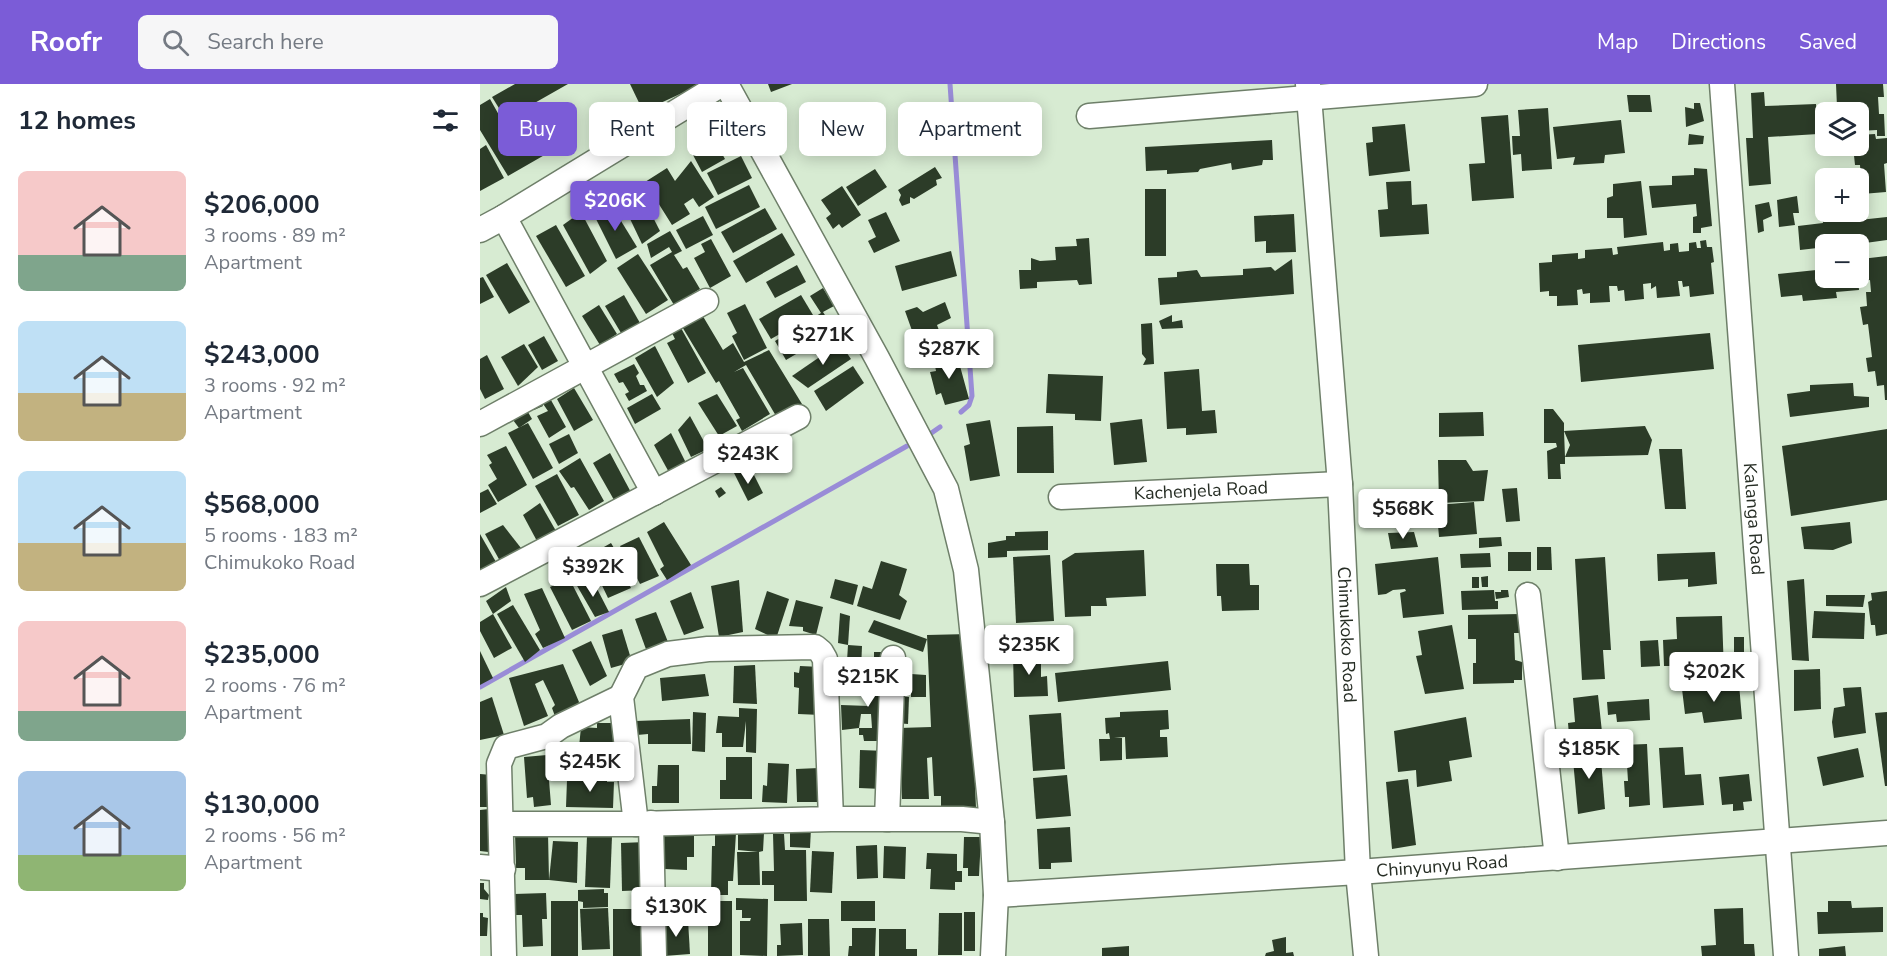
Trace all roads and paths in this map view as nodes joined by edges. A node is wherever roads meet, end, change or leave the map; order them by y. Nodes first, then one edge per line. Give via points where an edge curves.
1 (724, 84) edge
2 (1475, 84) edge
3 (1722, 84) edge
4 (1308, 92) edge
5 (1089, 116) dead end
6 (504, 218) junction
7 (480, 230) edge
8 (706, 301) dead end
9 (585, 368) junction
10 (798, 417) dead end
11 (480, 424) edge
12 (1340, 484) junction
13 (654, 494) junction
14 (1060, 497) dead end
15 (480, 585) edge
16 (1528, 595) dead end
17 (893, 658) dead end
18 (621, 697) junction
19 (831, 819) junction
20 (887, 819) junction
21 (992, 822) junction
22 (643, 823) junction
23 (501, 824) junction
24 (1887, 833) edge
25 (1776, 841) junction
26 (1557, 858) junction
27 (491, 868) edge
28 (1358, 872) junction
29 (996, 895) junction
30 (504, 956) edge
31 (654, 956) edge
32 (993, 956) edge
33 (1366, 956) edge
34 (1786, 956) edge

1 - 6 street
1 - 21 street via 946,489 966,570
2 - 4 street
3 - 25 street, Kalanga Road
4 - 5 street
4 - 12 street, Chimukoko Road
6 - 7 street
6 - 9 street
8 - 9 street
9 - 11 street
9 - 13 street
10 - 13 street
12 - 14 street, Kachenjela Road
12 - 28 street, Chimukoko Road
13 - 15 street
16 - 26 street
17 - 20 street
18 - 19 street via 636,667 668,654 708,649 815,647 825,659
18 - 22 street
18 - 23 street via 547,736 506,747 499,764
19 - 20 street
19 - 22 street
20 - 21 street
21 - 29 street
22 - 23 street
22 - 31 street
23 - 27 street
24 - 25 street, Chinyunyu Road
25 - 26 street, Chinyunyu Road
25 - 34 street, Kalanga Road
26 - 28 street, Chinyunyu Road
27 - 30 street
28 - 29 street, Chinyunyu Road
28 - 33 street, Chimukoko Road
29 - 32 street

